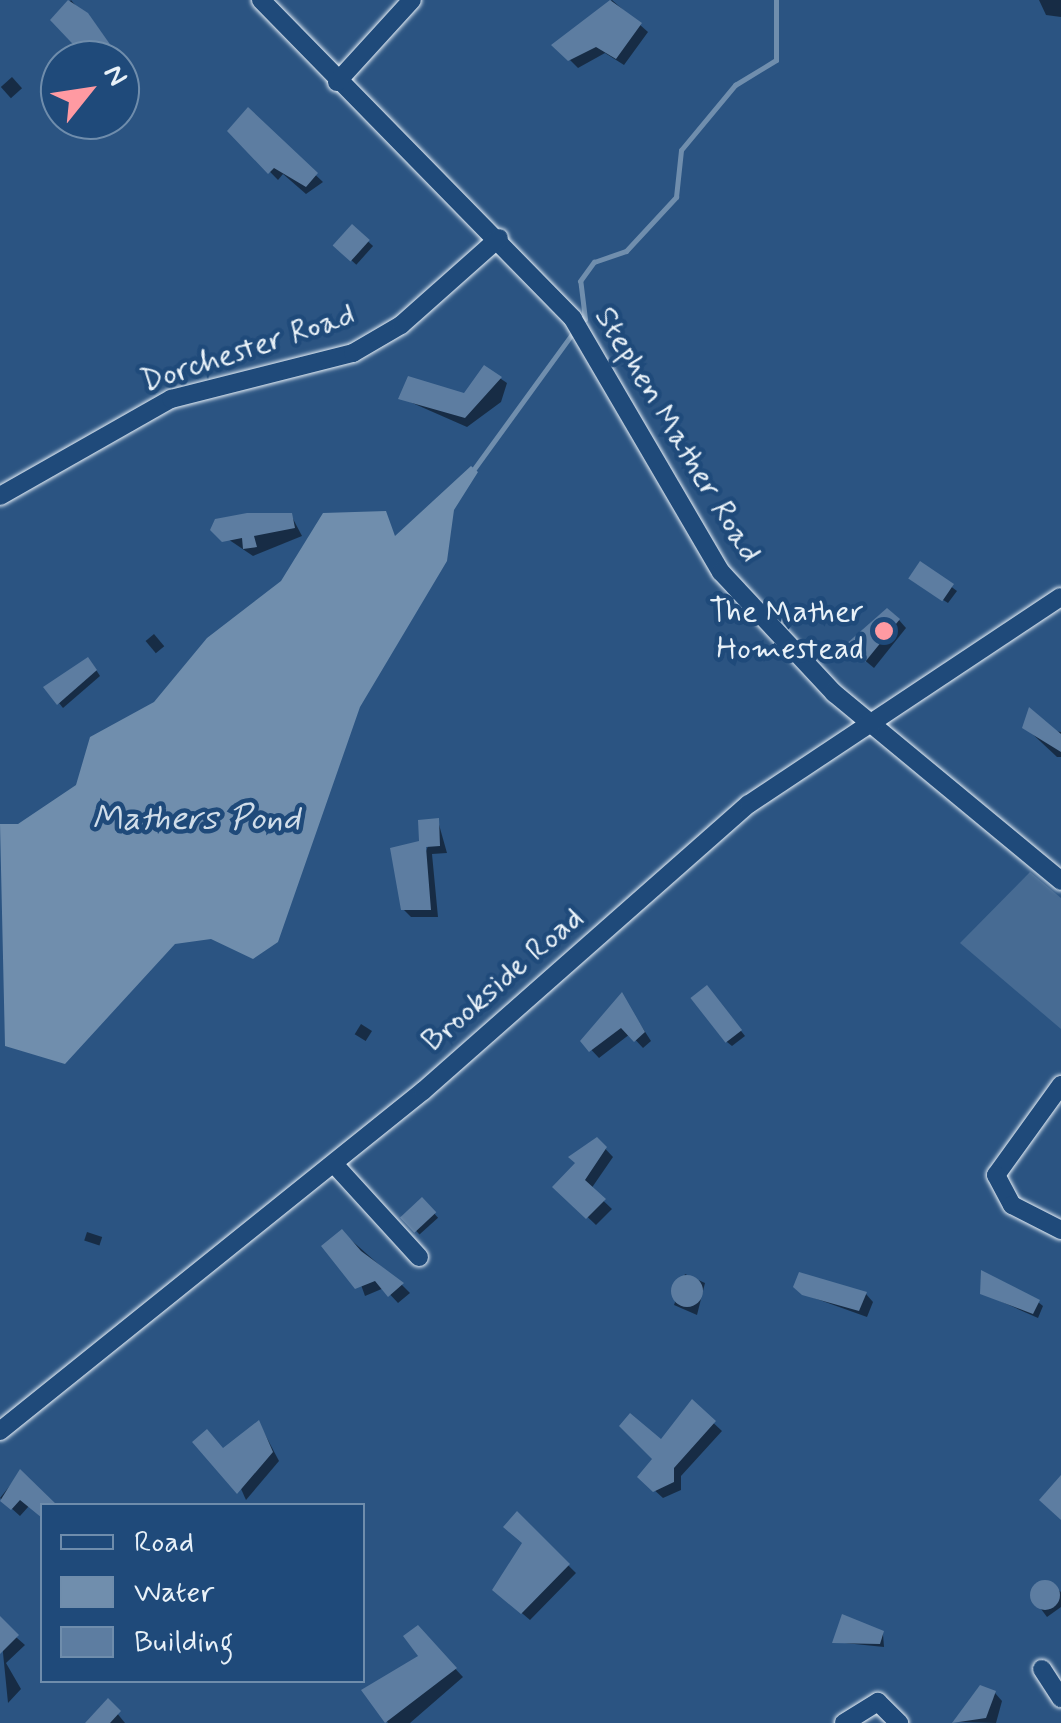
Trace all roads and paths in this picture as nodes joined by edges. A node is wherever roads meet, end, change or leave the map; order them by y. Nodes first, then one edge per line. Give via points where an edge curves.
1 (261, 0) edge
2 (412, 0) edge
3 (337, 82) junction
4 (499, 238) junction
5 (0, 496) edge
6 (1061, 597) edge
7 (867, 721) junction
8 (1061, 880) edge
9 (1061, 1084) edge
10 (334, 1164) junction
11 (1061, 1230) edge
12 (420, 1258) dead end
13 (4, 1425) edge
14 (1042, 1668) dead end
15 (1061, 1698) edge
16 (844, 1723) edge
17 (899, 1723) edge

1 - 3 street, Stephen Mather Road
2 - 3 street
3 - 4 street, Stephen Mather Road
4 - 5 street, Dorchester Road via 401,325 353,353 171,399
4 - 7 street, Stephen Mather Road via 587,338 711,560
6 - 7 street, Brookside Road
7 - 8 street, Stephen Mather Road
7 - 10 street, Brookside Road via 749,804
9 - 11 street via 996,1175 1012,1204
10 - 12 street
10 - 13 street, Brookside Road
14 - 15 street
16 - 17 street via 862,1704 878,1702

